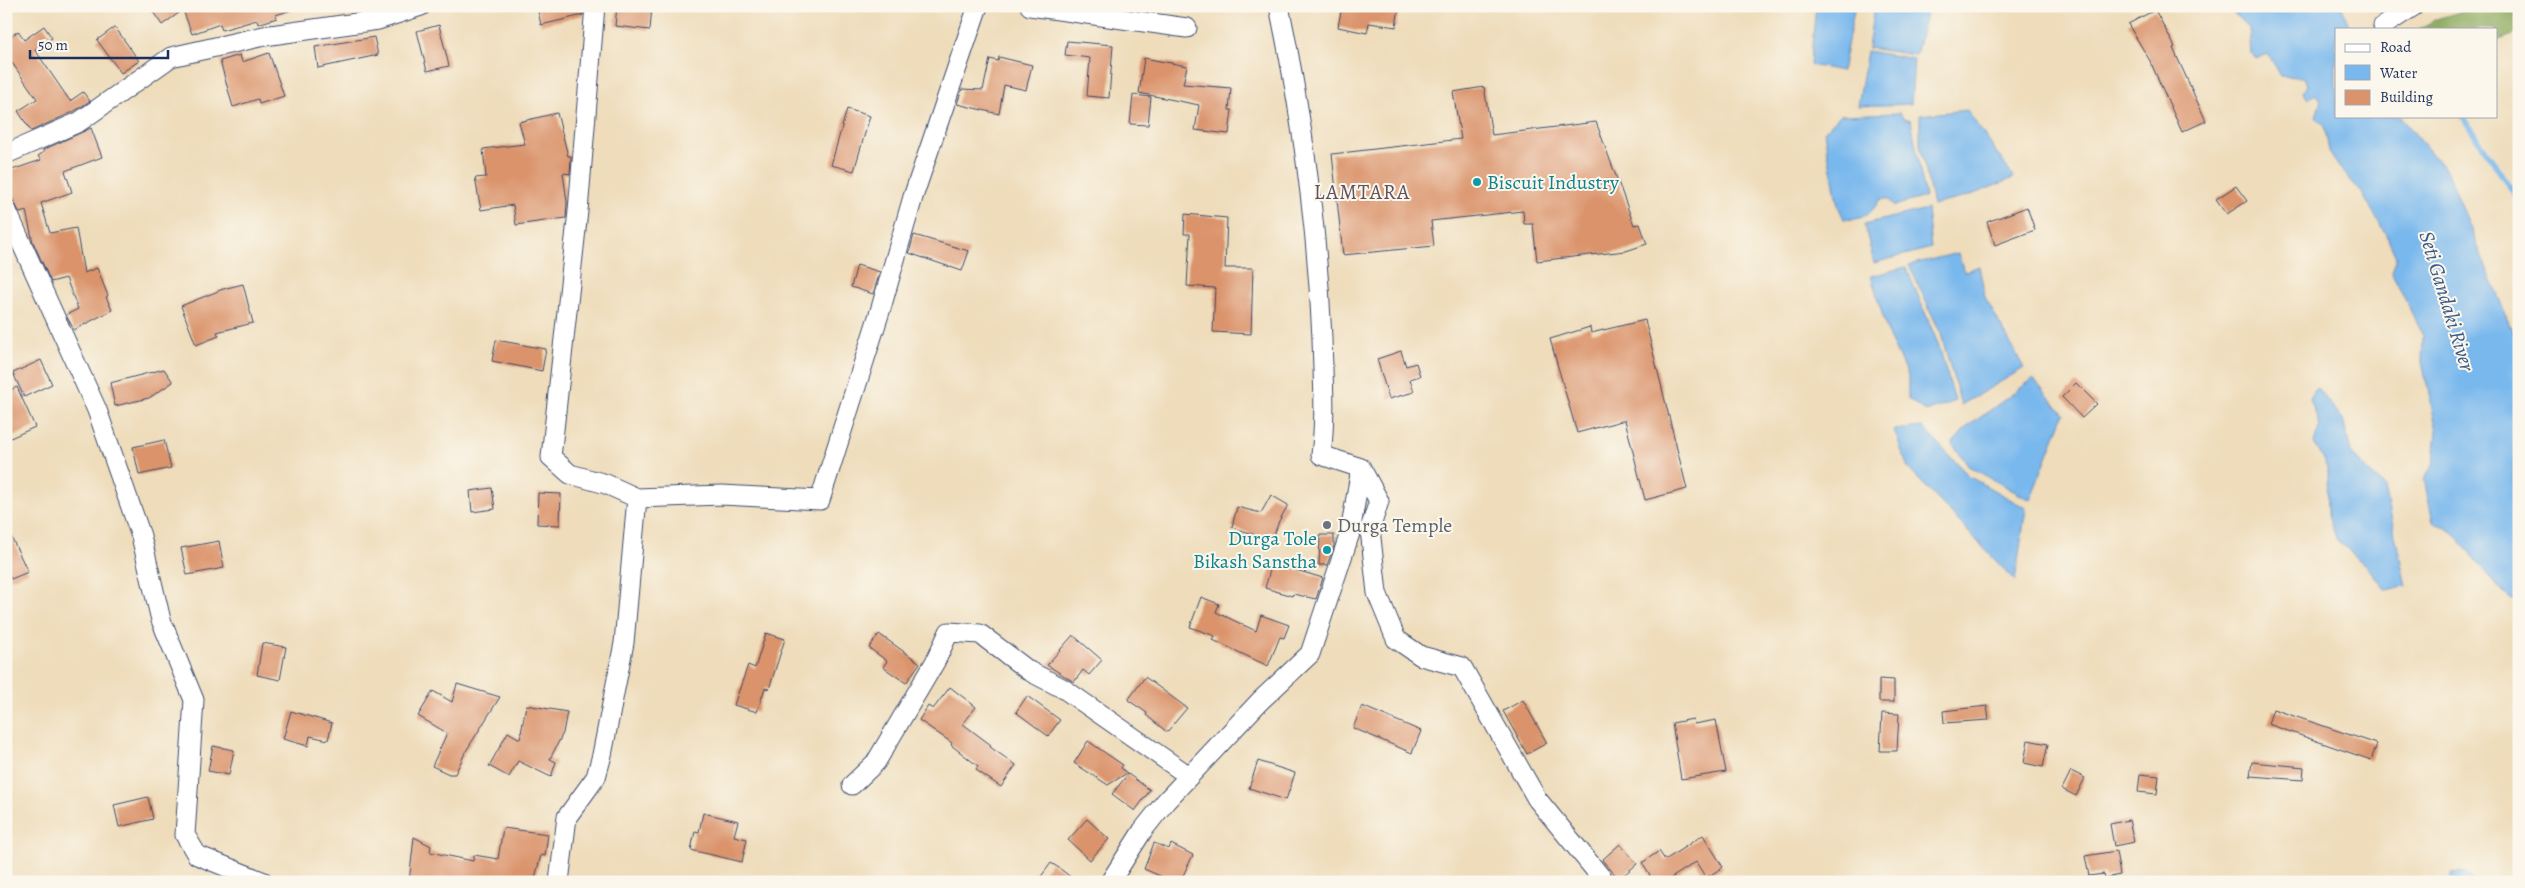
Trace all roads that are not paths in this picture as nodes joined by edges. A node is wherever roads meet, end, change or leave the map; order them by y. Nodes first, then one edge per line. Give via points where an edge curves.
1 (421, 6) edge
2 (595, 6) edge
3 (978, 6) edge
4 (1030, 6) edge
5 (1279, 6) edge
6 (2414, 6) edge
7 (2383, 26) dead end
8 (1187, 28) dead end
9 (6, 154) edge
10 (6, 209) edge
11 (1361, 468) junction
12 (637, 498) junction
13 (1190, 776) junction
14 (852, 785) dead end
15 (264, 882) edge
16 (559, 882) edge
17 (1110, 882) edge
18 (1605, 882) edge

1 - 9 street via 378,20 264,36 171,56 79,122
2 - 12 street via 578,211 551,457 570,474 606,484
3 - 12 street via 913,197 820,500 722,495
4 - 8 street
5 - 11 street via 1297,88 1319,266 1324,416 1321,455
6 - 7 street
10 - 15 street via 96,410 141,536 162,620 194,700 185,835 198,855
11 - 13 street via 1350,533 1310,654 1260,701
11 - 18 street via 1379,501 1370,529 1377,593 1396,639 1421,656 1462,667 1537,799
12 - 16 street via 624,643 602,755 596,777 567,817
13 - 14 street via 1064,689 1029,671 980,634 950,632 876,762
13 - 17 street via 1166,800

